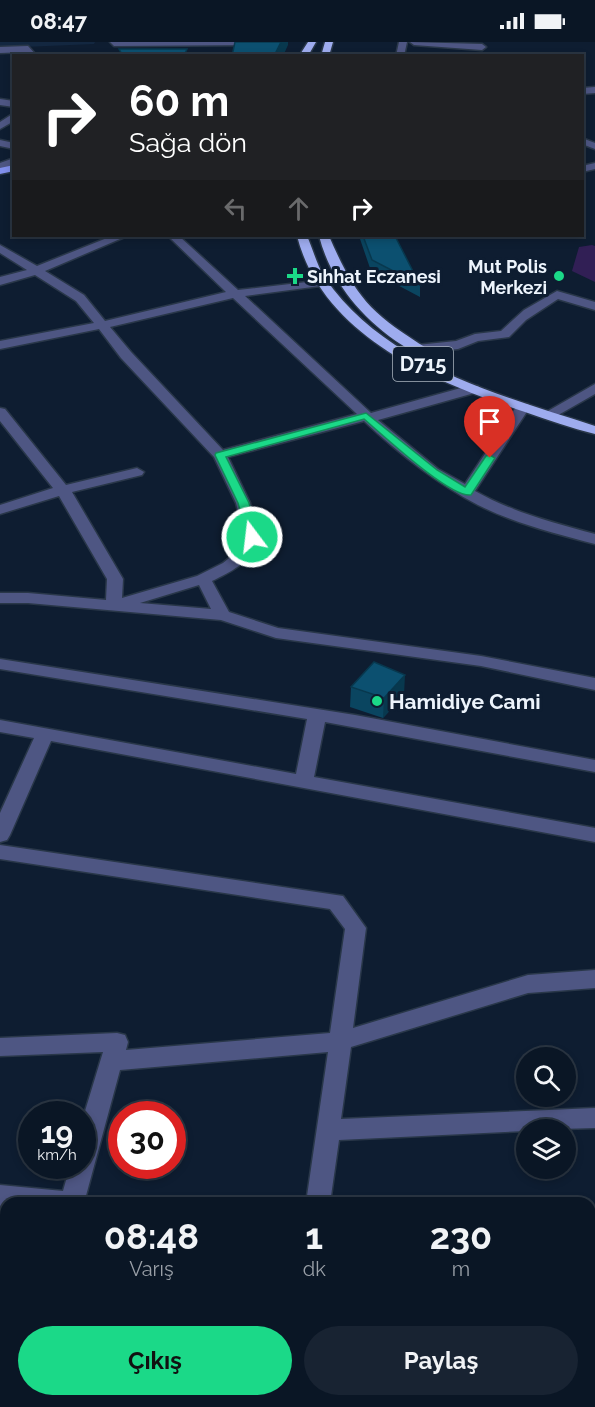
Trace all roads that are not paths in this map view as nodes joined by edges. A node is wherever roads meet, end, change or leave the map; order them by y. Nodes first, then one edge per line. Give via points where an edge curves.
1 (273, 42) edge
2 (414, 42) edge
3 (493, 42) edge
4 (115, 43) edge
5 (196, 43) edge
6 (480, 44) edge
7 (227, 46) edge
8 (0, 50) edge
9 (32, 54) edge
10 (111, 54) edge
11 (119, 237) edge
12 (174, 237) edge
13 (302, 237) edge
14 (324, 237) edge
15 (0, 248) edge
16 (35, 271) junction
17 (0, 281) edge
18 (320, 282) junction
19 (234, 294) junction
20 (595, 306) edge
21 (102, 325) junction
22 (1, 340) edge
23 (417, 349) junction
24 (595, 388) edge
25 (473, 389) junction
26 (523, 407) junction
27 (0, 412) edge
28 (554, 412) junction
29 (368, 417) junction
30 (595, 419) edge
31 (595, 430) edge
32 (7, 433) edge
33 (220, 455) junction
34 (137, 472) dead end
35 (62, 490) junction
36 (467, 492) junction
37 (0, 510) edge
38 (595, 539) edge
39 (203, 579) junction
40 (0, 591) edge
41 (0, 598) edge
42 (28, 598) junction
43 (114, 606) junction
44 (223, 615) junction
45 (0, 664) edge
46 (595, 684) edge
47 (318, 715) junction
48 (0, 726) edge
49 (45, 734) junction
50 (595, 766) edge
51 (304, 781) junction
52 (0, 835) edge
53 (595, 835) edge
54 (0, 852) edge
55 (595, 979) edge
56 (341, 1041) junction
57 (0, 1047) edge
58 (111, 1061) junction
59 (96, 1115) edge
60 (595, 1118) edge
61 (329, 1130) junction
62 (78, 1179) edge
63 (74, 1197) edge
64 (319, 1197) edge

1 - 7 street
2 - 6 street
3 - 6 street
4 - 5 street
4 - 10 street
5 - 7 street
8 - 9 street via 28,49
11 - 16 street
12 - 19 street
13 - 18 highway, D715
14 - 23 highway, D715 via 350,294 382,327
15 - 16 street
16 - 17 street
16 - 21 street via 80,298
18 - 19 street
18 - 25 highway, D715 via 355,321 386,346
19 - 21 street
19 - 29 street
20 - 23 street via 557,295 505,334
21 - 22 street
21 - 33 street
23 - 28 highway, D715
24 - 28 street
25 - 26 highway, D715
25 - 29 street
26 - 28 highway, D715
26 - 36 street
27 - 32 street
28 - 30 highway, D715
28 - 31 highway, D715
29 - 33 street
29 - 36 street via 433,472
32 - 35 street
33 - 39 street via 243,503 252,537 245,553
34 - 35 street
35 - 37 street
35 - 43 street via 115,579
36 - 38 street via 532,520
39 - 43 street
39 - 44 street
40 - 42 street
41 - 42 street
42 - 43 street
43 - 44 street
44 - 46 street via 276,633 481,661
45 - 47 street
47 - 50 street
47 - 51 street
48 - 49 street
49 - 51 street
49 - 52 street
51 - 53 street
54 - 56 street via 336,902 356,928
55 - 56 street via 528,984
56 - 58 street
56 - 61 street
57 - 58 street via 117,1042
58 - 59 street
60 - 61 street
61 - 64 street
62 - 63 street

